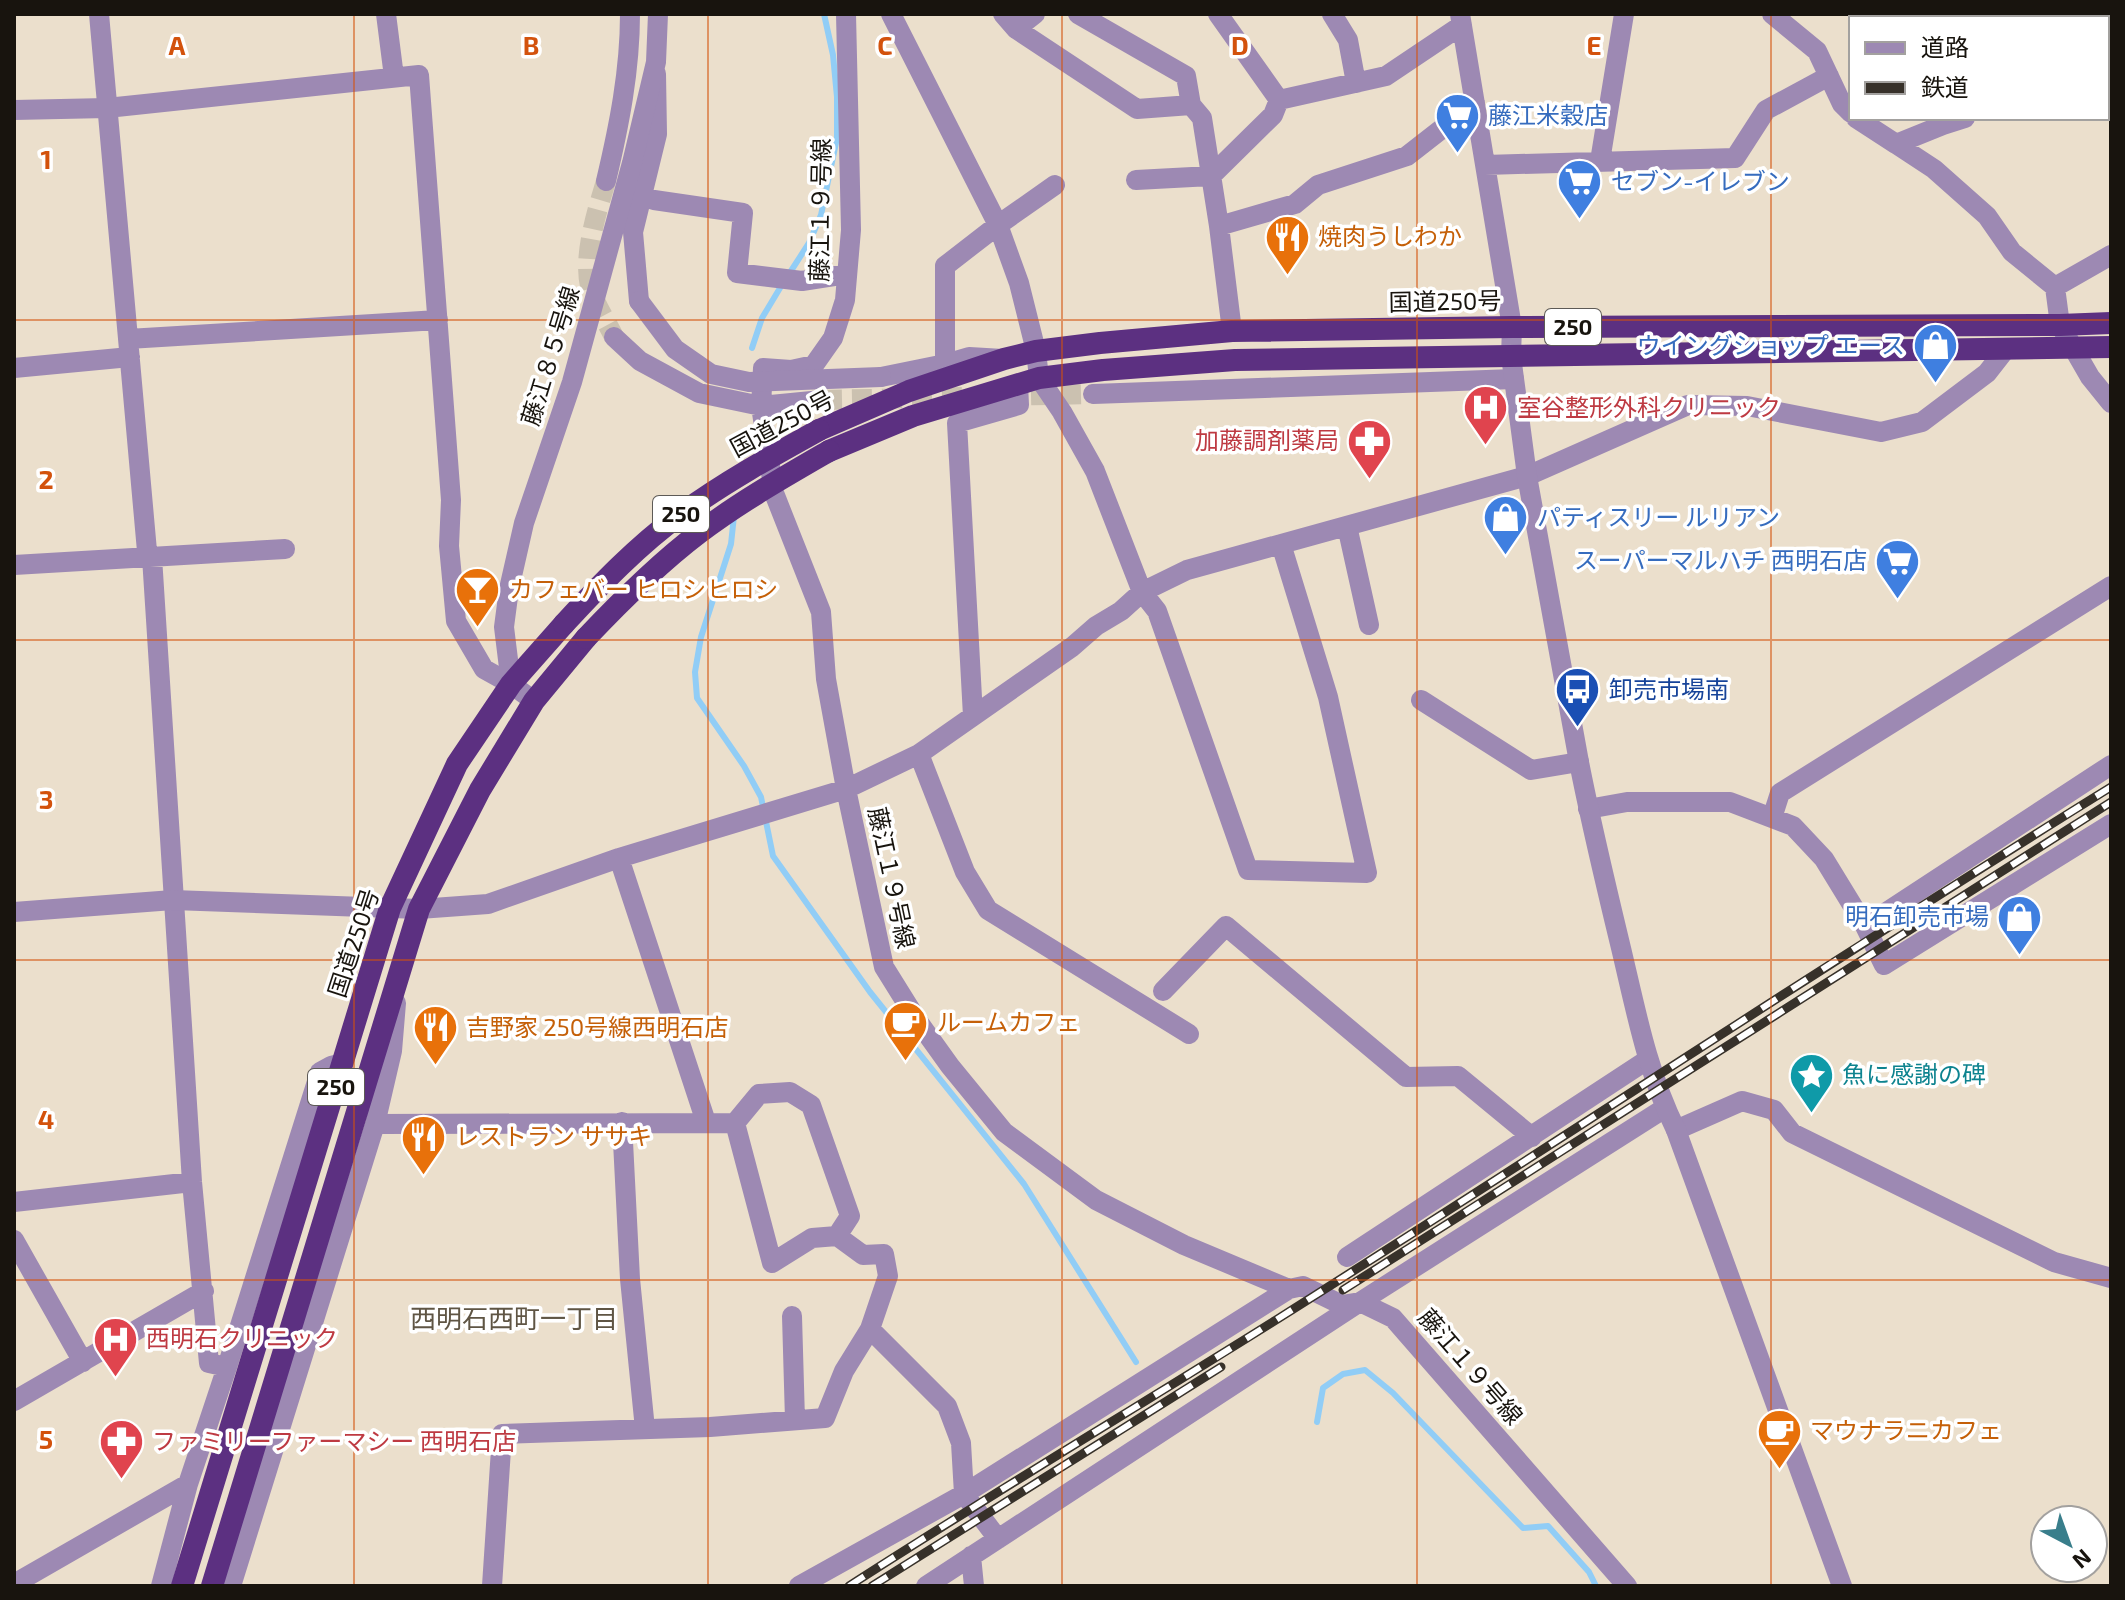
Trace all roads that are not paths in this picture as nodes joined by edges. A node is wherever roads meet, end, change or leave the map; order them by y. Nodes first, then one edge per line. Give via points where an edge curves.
1 (99, 14) edge
2 (386, 14) edge
3 (630, 14) edge
4 (658, 14) edge
5 (846, 14) edge
6 (891, 14) edge
7 (1035, 14) edge
8 (1078, 14) edge
9 (1218, 14) edge
10 (1332, 14) edge
11 (1624, 14) edge
12 (1772, 14) edge
13 (1461, 19) edge
14 (1010, 22) edge
15 (656, 62) junction
16 (1829, 76) junction
17 (394, 77) junction
18 (1356, 83) junction
19 (1279, 100) junction
20 (1475, 103) junction
21 (1191, 105) junction
22 (107, 108) junction
23 (14, 110) edge
24 (1849, 111) edge
25 (1859, 120) edge
26 (1942, 121) edge
27 (1896, 144) junction
28 (1600, 161) junction
29 (1485, 165) junction
30 (1211, 176) junction
31 (1136, 180) dead end
32 (606, 181) tunnel mouth
33 (1055, 185) dead end
34 (654, 200) dead end
35 (998, 225) junction
36 (1219, 226) junction
37 (2111, 255) edge
38 (847, 274) junction
39 (2055, 287) junction
40 (438, 320) junction
41 (2111, 323) edge
42 (2060, 325) junction
43 (1512, 327) junction
44 (1232, 331) junction
45 (614, 337) tunnel mouth
46 (2111, 347) edge
47 (129, 348) junction
48 (2072, 348) junction
49 (2005, 350) junction
50 (1036, 351) junction
51 (1511, 356) junction
52 (1004, 359) junction
53 (945, 364) junction
54 (14, 368) edge
55 (1514, 379) junction
56 (1029, 381) junction
57 (1093, 394) tunnel mouth
58 (822, 400) tunnel mouth
59 (2111, 403) edge
60 (761, 406) junction
61 (1527, 476) junction
62 (1347, 526) junction
63 (1281, 544) junction
64 (285, 549) dead end
65 (152, 557) junction
66 (14, 565) edge
67 (2111, 586) edge
68 (1142, 592) junction
69 (1369, 625) dead end
70 (511, 684) junction
71 (1421, 700) dead end
72 (534, 701) junction
73 (973, 716) junction
74 (919, 754) junction
75 (1579, 762) junction
76 (2111, 765) edge
77 (846, 789) junction
78 (1588, 809) junction
79 (1772, 818) junction
80 (2111, 824) edge
81 (619, 858) junction
82 (173, 900) junction
83 (390, 908) junction
84 (419, 909) junction
85 (14, 912) edge
86 (1865, 926) junction
87 (399, 972) junction
88 (1163, 991) dead end
89 (1189, 1034) dead end
90 (1647, 1060) junction
91 (343, 1063) junction
92 (1665, 1108) junction
93 (622, 1122) junction
94 (706, 1122) junction
95 (735, 1123) junction
96 (375, 1124) junction
97 (1676, 1130) junction
98 (1532, 1137) junction
99 (192, 1182) junction
100 (14, 1202) edge
101 (837, 1236) junction
102 (14, 1240) edge
103 (1347, 1257) dead end
104 (2111, 1278) edge
105 (1289, 1289) junction
106 (204, 1291) junction
107 (1360, 1302) junction
108 (792, 1316) dead end
109 (870, 1329) junction
110 (83, 1362) junction
111 (227, 1367) junction
112 (14, 1401) edge
113 (795, 1420) junction
114 (645, 1429) junction
115 (188, 1484) junction
116 (964, 1494) junction
117 (998, 1539) junction
118 (971, 1556) junction
119 (14, 1584) edge
120 (161, 1586) edge
121 (182, 1586) edge
122 (212, 1586) edge
123 (231, 1586) edge
124 (492, 1586) edge
125 (799, 1586) edge
126 (926, 1586) edge
127 (974, 1586) edge
128 (1627, 1586) edge
129 (1842, 1586) edge

1 - 22 street
2 - 17 street
3 - 32 street via 622,112
4 - 15 street, 藤江８５号線
5 - 38 street, 藤江１９号線 via 851,230
6 - 35 street
7 - 14 street
8 - 21 street via 1186,76
9 - 19 street
10 - 18 street via 1348,40
11 - 28 street
12 - 16 street via 1817,51
13 - 18 street via 1386,76
13 - 20 street
14 - 21 street via 1137,109
15 - 53 street, bridge via 657,134 633,232 639,301 675,349 711,374 749,382 881,377
15 - 70 street, 藤江８５号線 via 572,382 524,523 504,627
16 - 24 street
16 - 28 street via 1766,110 1735,158
17 - 22 street
17 - 40 street via 419,75
18 - 19 street
19 - 30 street via 1273,115
20 - 29 street
20 - 36 street via 1407,156 1318,185 1295,204
21 - 30 street via 1202,118
22 - 23 street
22 - 47 street
25 - 27 street
26 - 27 street
27 - 39 street via 1987,216 2012,252
28 - 29 street
29 - 43 street
30 - 31 street
30 - 36 street
33 - 35 street
34 - 38 street via 743,213 737,273 802,281
35 - 50 street
35 - 53 street via 945,266
36 - 44 street
37 - 39 street
38 - 60 street, 藤江１９号線 via 833,338 814,365 763,368
39 - 42 street
40 - 47 street
40 - 70 street via 456,621 484,669
41 - 42 highway, 国道250号 / 250
42 - 43 highway, 国道250号 / 250
42 - 48 street
43 - 44 highway, 国道250号 / 250
43 - 51 street
44 - 50 highway, 国道250号 / 250
45 - 60 street via 640,361 699,393
46 - 48 highway, 国道250号 / 250
47 - 54 street
47 - 65 street via 147,551
48 - 49 highway, 国道250号 / 250
48 - 59 street
49 - 51 highway, 国道250号 / 250
49 - 61 street via 1987,373 1922,422 1881,432 1747,406 1688,405
50 - 52 highway, 国道250号 / 250
50 - 56 street
51 - 55 street
51 - 56 highway, 国道250号 / 250 via 1235,360
52 - 53 street via 969,357
52 - 70 highway, 国道250号 / 250, bridge via 909,391 819,430 679,515 610,575
55 - 57 street
55 - 61 street
56 - 68 street via 1062,412 1095,471
56 - 72 highway, 国道250号 / 250, bridge via 913,416 829,451 760,491 697,534 629,593
56 - 73 street via 1019,405 957,423
58 - 60 street
60 - 77 street, 藤江１９号線 via 774,493 821,612 826,679
61 - 62 street
61 - 75 street
62 - 63 street
62 - 69 street
63 - 68 street via 1187,570
63 - 68 street via 1328,697 1367,873 1248,870 1157,611
64 - 65 street
65 - 66 street
65 - 82 street
67 - 79 street via 1780,793
68 - 73 street
70 - 72 street
70 - 83 highway, 国道250号 / 250 via 457,764
71 - 75 street via 1531,770
72 - 84 highway, 国道250号 / 250 via 480,790
73 - 74 street
74 - 77 street
74 - 89 street via 965,872 988,910
75 - 78 street
76 - 86 street
77 - 81 street
77 - 105 street, 藤江１９号線 via 884,967 950,1066 1004,1132 1096,1200 1184,1245
78 - 79 street via 1627,802 1730,802
78 - 90 street
79 - 86 street via 1793,826 1824,859
80 - 86 street via 1884,965
81 - 84 street via 488,904
81 - 94 street
82 - 83 street
82 - 85 street
82 - 99 street
83 - 84 street
83 - 91 highway, 国道250号 / 250
84 - 87 highway, 国道250号 / 250
87 - 96 street via 392,1051
87 - 122 highway, 国道250号 / 250
88 - 98 street via 1226,926 1406,1077 1458,1076
90 - 92 street
90 - 98 street
91 - 111 street via 320,1072
91 - 121 highway, 国道250号 / 250
92 - 97 street
92 - 107 street
93 - 94 street
93 - 96 street
93 - 114 street
94 - 95 street
95 - 101 street via 772,1263 812,1238
95 - 101 street via 759,1094 790,1092 811,1105 850,1216
96 - 123 street
97 - 104 street via 1742,1101 1774,1110 1792,1133 2054,1262
97 - 129 street
98 - 103 street
99 - 100 street
99 - 106 street
101 - 109 street via 863,1255 884,1254 888,1276
102 - 110 street
105 - 107 street, 藤江１９号線 via 1303,1286 1342,1305
105 - 116 street
106 - 110 street
106 - 111 street via 209,1363
107 - 117 street
107 - 128 street, 藤江１９号線 via 1393,1318
108 - 113 street
109 - 113 street via 844,1371 825,1418
109 - 116 street via 947,1406 961,1443
110 - 112 street
111 - 115 street
113 - 114 street
114 - 124 street via 502,1434
115 - 119 street
115 - 120 street
116 - 117 street
116 - 125 street
117 - 118 street
118 - 126 street
118 - 127 street

